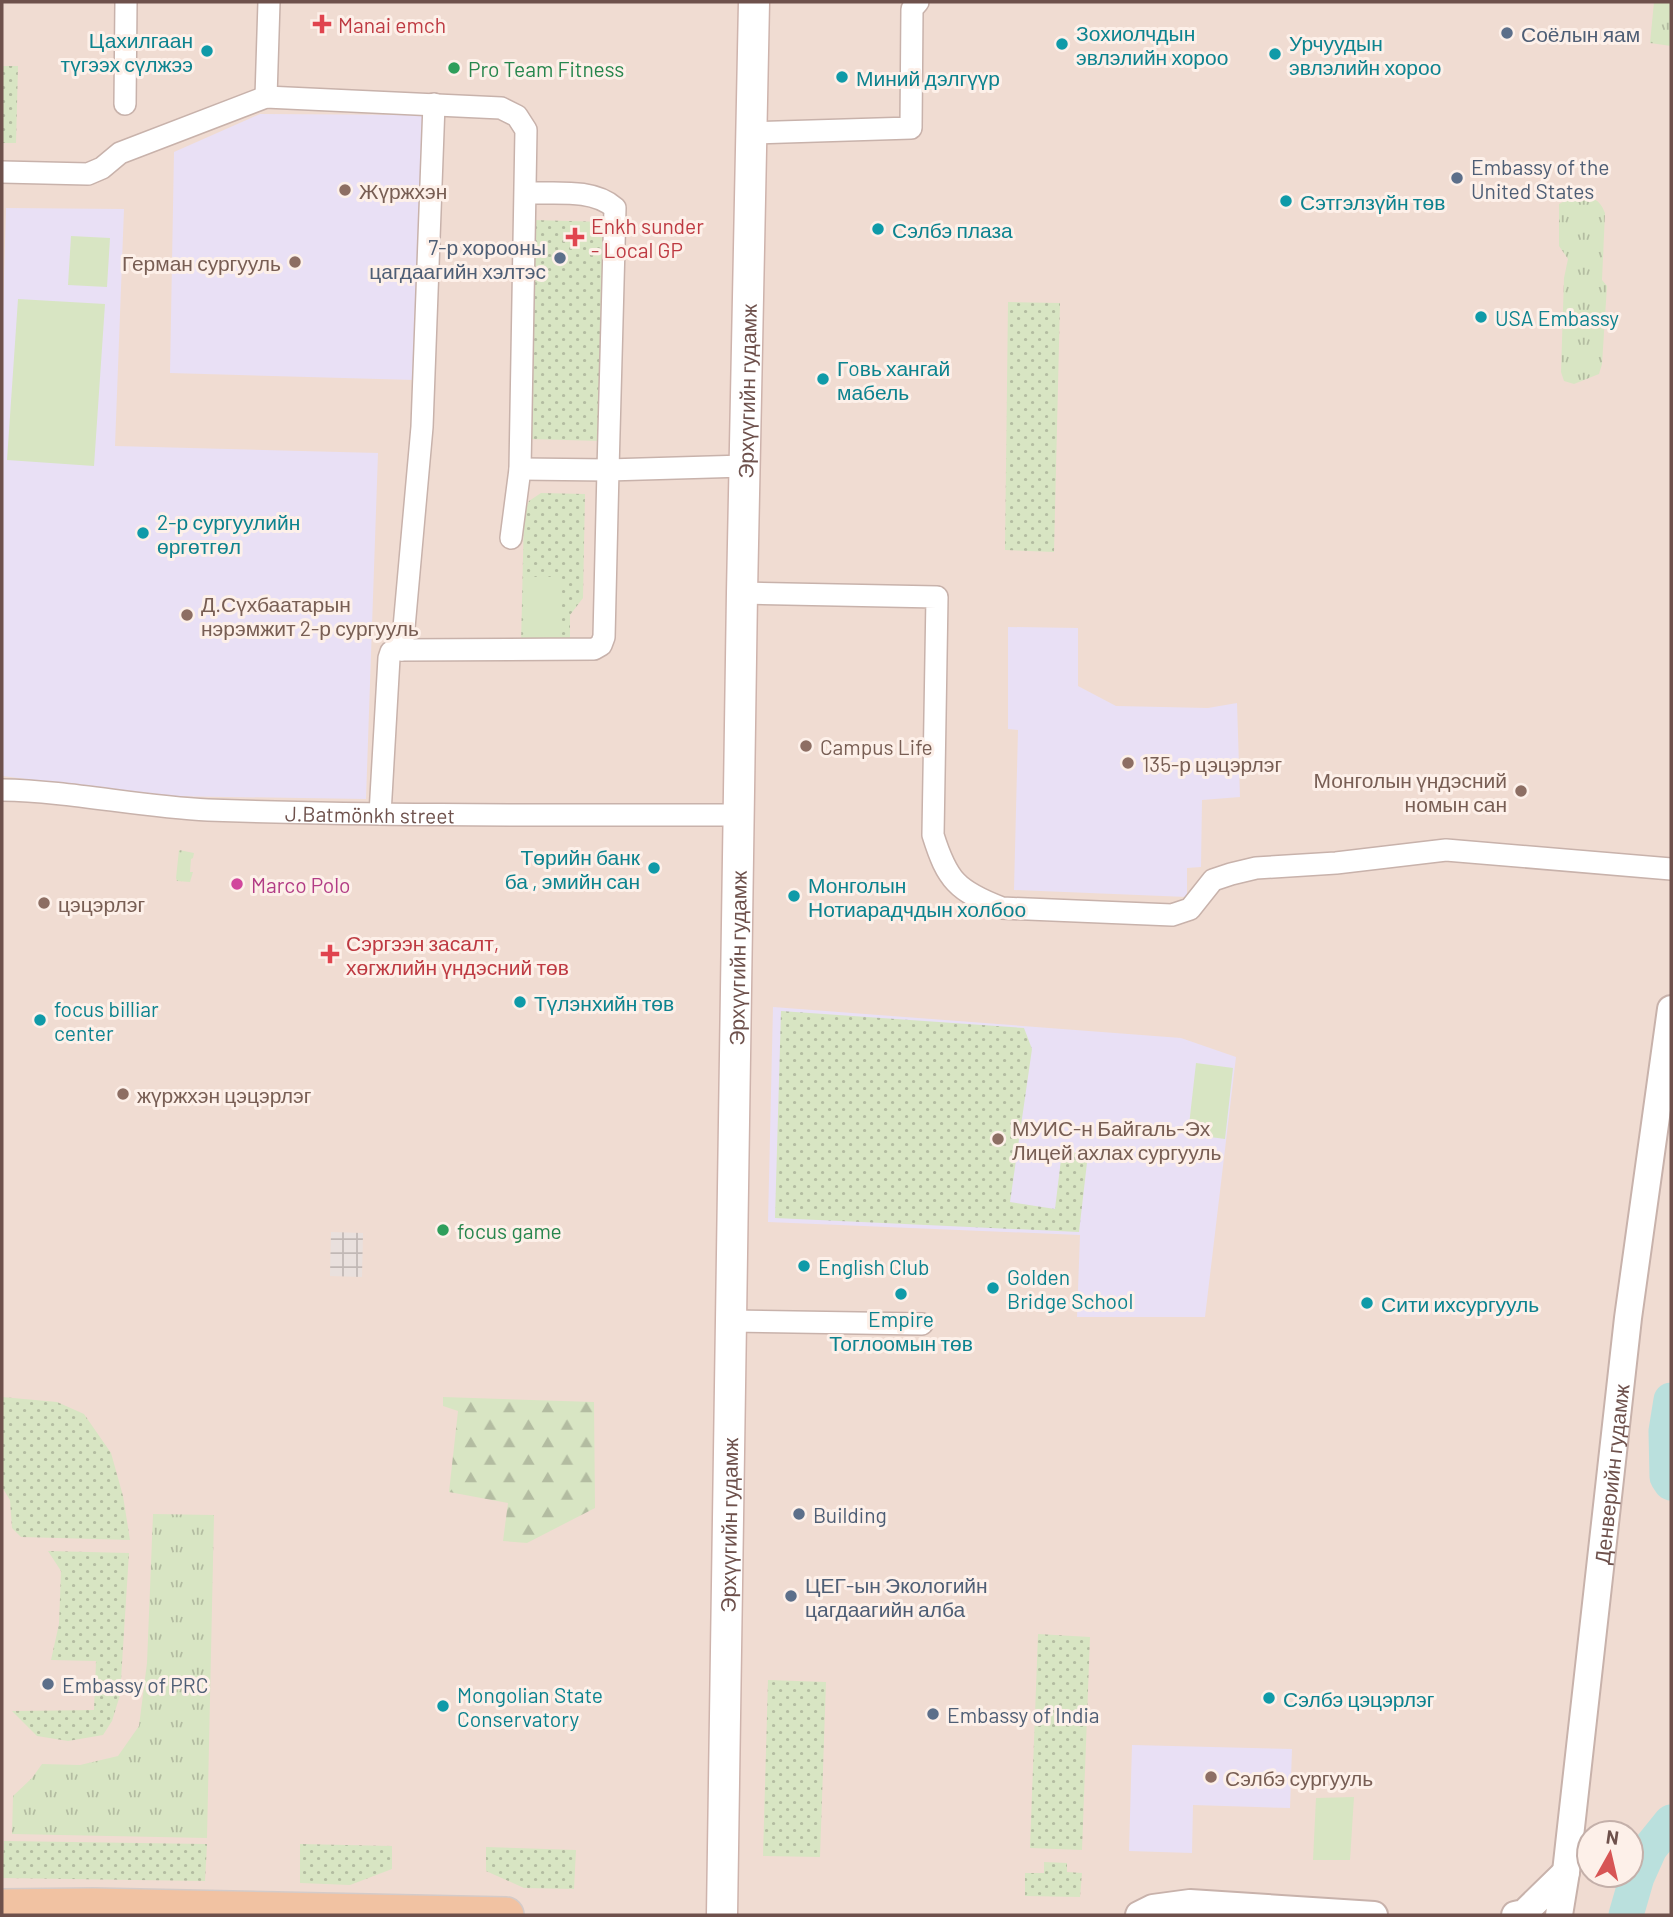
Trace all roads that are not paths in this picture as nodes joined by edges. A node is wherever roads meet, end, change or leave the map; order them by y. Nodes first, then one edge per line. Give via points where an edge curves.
1 (126, 2) edge
2 (269, 2) edge
3 (754, 2) edge
4 (918, 2) edge
5 (266, 97) junction
6 (125, 104) dead end
7 (434, 104) junction
8 (750, 133) junction
9 (2, 172) edge
10 (526, 193) junction
11 (745, 466) junction
12 (520, 469) junction
13 (608, 470) junction
14 (512, 538) dead end
15 (742, 593) junction
16 (402, 650) junction
17 (2, 790) edge
18 (380, 814) junction
19 (739, 815) junction
20 (1671, 869) edge
21 (1671, 1009) edge
22 (732, 1321) junction
23 (922, 1324) dead end
24 (1566, 1872) junction
25 (2, 1907) edge
26 (87, 1911) edge
27 (506, 1915) edge
28 (722, 1915) edge
29 (1139, 1915) edge
30 (1374, 1915) edge
31 (1515, 1915) edge
32 (1559, 1915) edge

1 - 6 street
2 - 5 street
3 - 8 main road, Эрхүүгийн гудамж
4 - 8 street via 912,9 911,128
5 - 7 street
5 - 9 street via 120,153 88,174
7 - 10 street via 501,108 517,116 526,130
7 - 16 street via 422,427
8 - 11 main road, Эрхүүгийн гудамж
10 - 12 street
10 - 13 street via 590,196 607,200 615,208
11 - 13 street
11 - 15 main road, Эрхүүгийн гудамж
12 - 13 street
12 - 14 street
13 - 16 street via 601,645 594,649
15 - 19 main road, Эрхүүгийн гудамж
15 - 20 street via 937,597 933,835 942,866 960,887 1002,908 1172,915 1190,909 1213,880 1256,868 1446,850
16 - 18 street via 391,652 389,658
17 - 18 street, J.Batmönkh street via 199,809
18 - 19 street, J.Batmönkh street
19 - 22 main road, Эрхүүгийн гудамж
21 - 24 street, Денверийн гудамж via 1628,1318
22 - 23 street
22 - 28 main road, Эрхүүгийн гудамж
24 - 31 street via 1524,1913
24 - 32 street, Денверийн гудамж
25 - 26 main road
26 - 27 main road
29 - 30 street via 1153,1908 1190,1903

